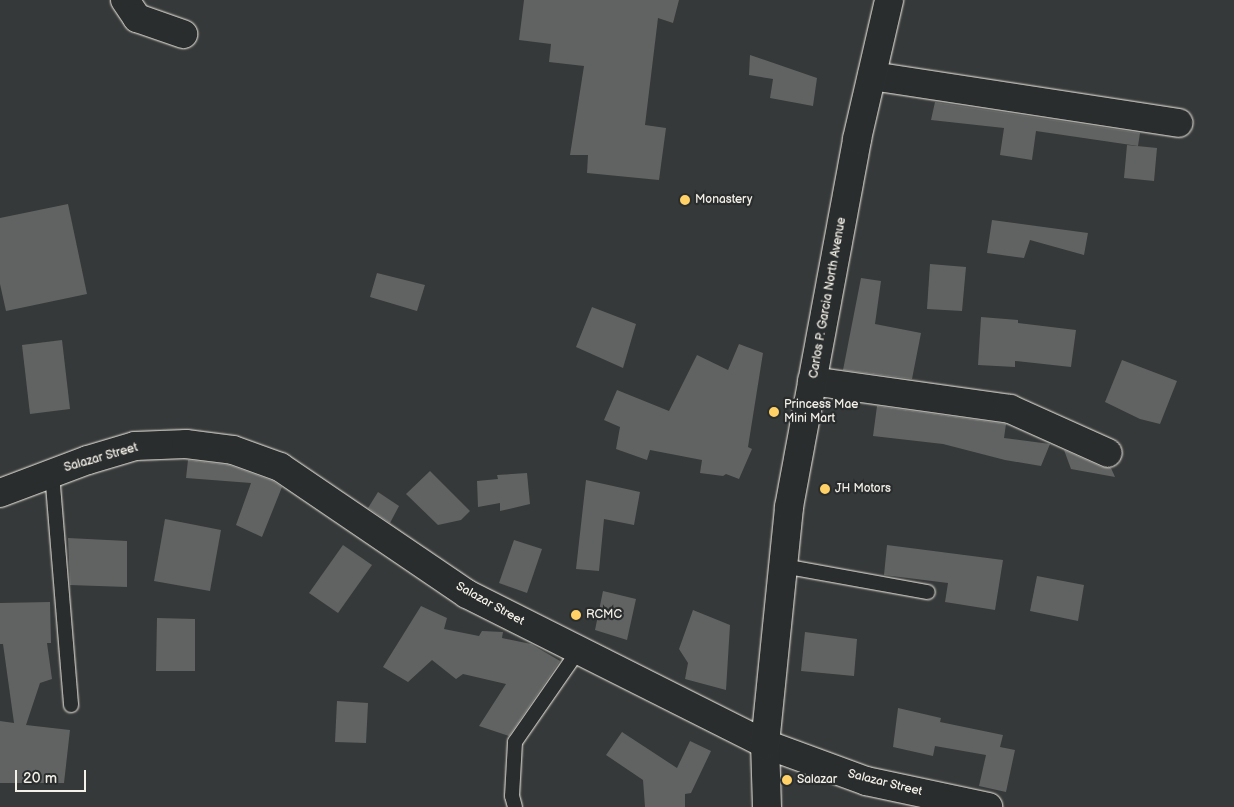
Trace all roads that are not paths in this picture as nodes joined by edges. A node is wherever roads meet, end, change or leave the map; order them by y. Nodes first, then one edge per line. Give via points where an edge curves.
1 (125, 0) edge
2 (889, 0) edge
3 (183, 34) dead end
4 (872, 76) junction
5 (1178, 123) dead end
6 (812, 381) junction
7 (1108, 452) dead end
8 (52, 474) junction
9 (0, 493) edge
10 (783, 566) junction
11 (928, 592) dead end
12 (578, 651) junction
13 (71, 705) dead end
14 (765, 744) junction
15 (515, 807) edge
16 (767, 807) edge
17 (988, 807) edge

1 - 3 street via 137,18
2 - 4 street, Carlos P. Garcia North Avenue
4 - 5 street
4 - 6 street, Carlos P. Garcia North Avenue via 857,139
6 - 7 street via 1010,409
6 - 10 street, Carlos P. Garcia North Avenue via 789,507
8 - 9 street, Salazar Street
8 - 12 street, Salazar Street via 134,446 186,444 234,450 280,467 467,594
8 - 13 lane
10 - 11 lane
10 - 14 street, Carlos P. Garcia North Avenue
12 - 14 street, Salazar Street
12 - 15 lane via 516,742 512,796
14 - 16 street, Carlos P. Garcia North Avenue
14 - 17 street, Salazar Street via 866,781

